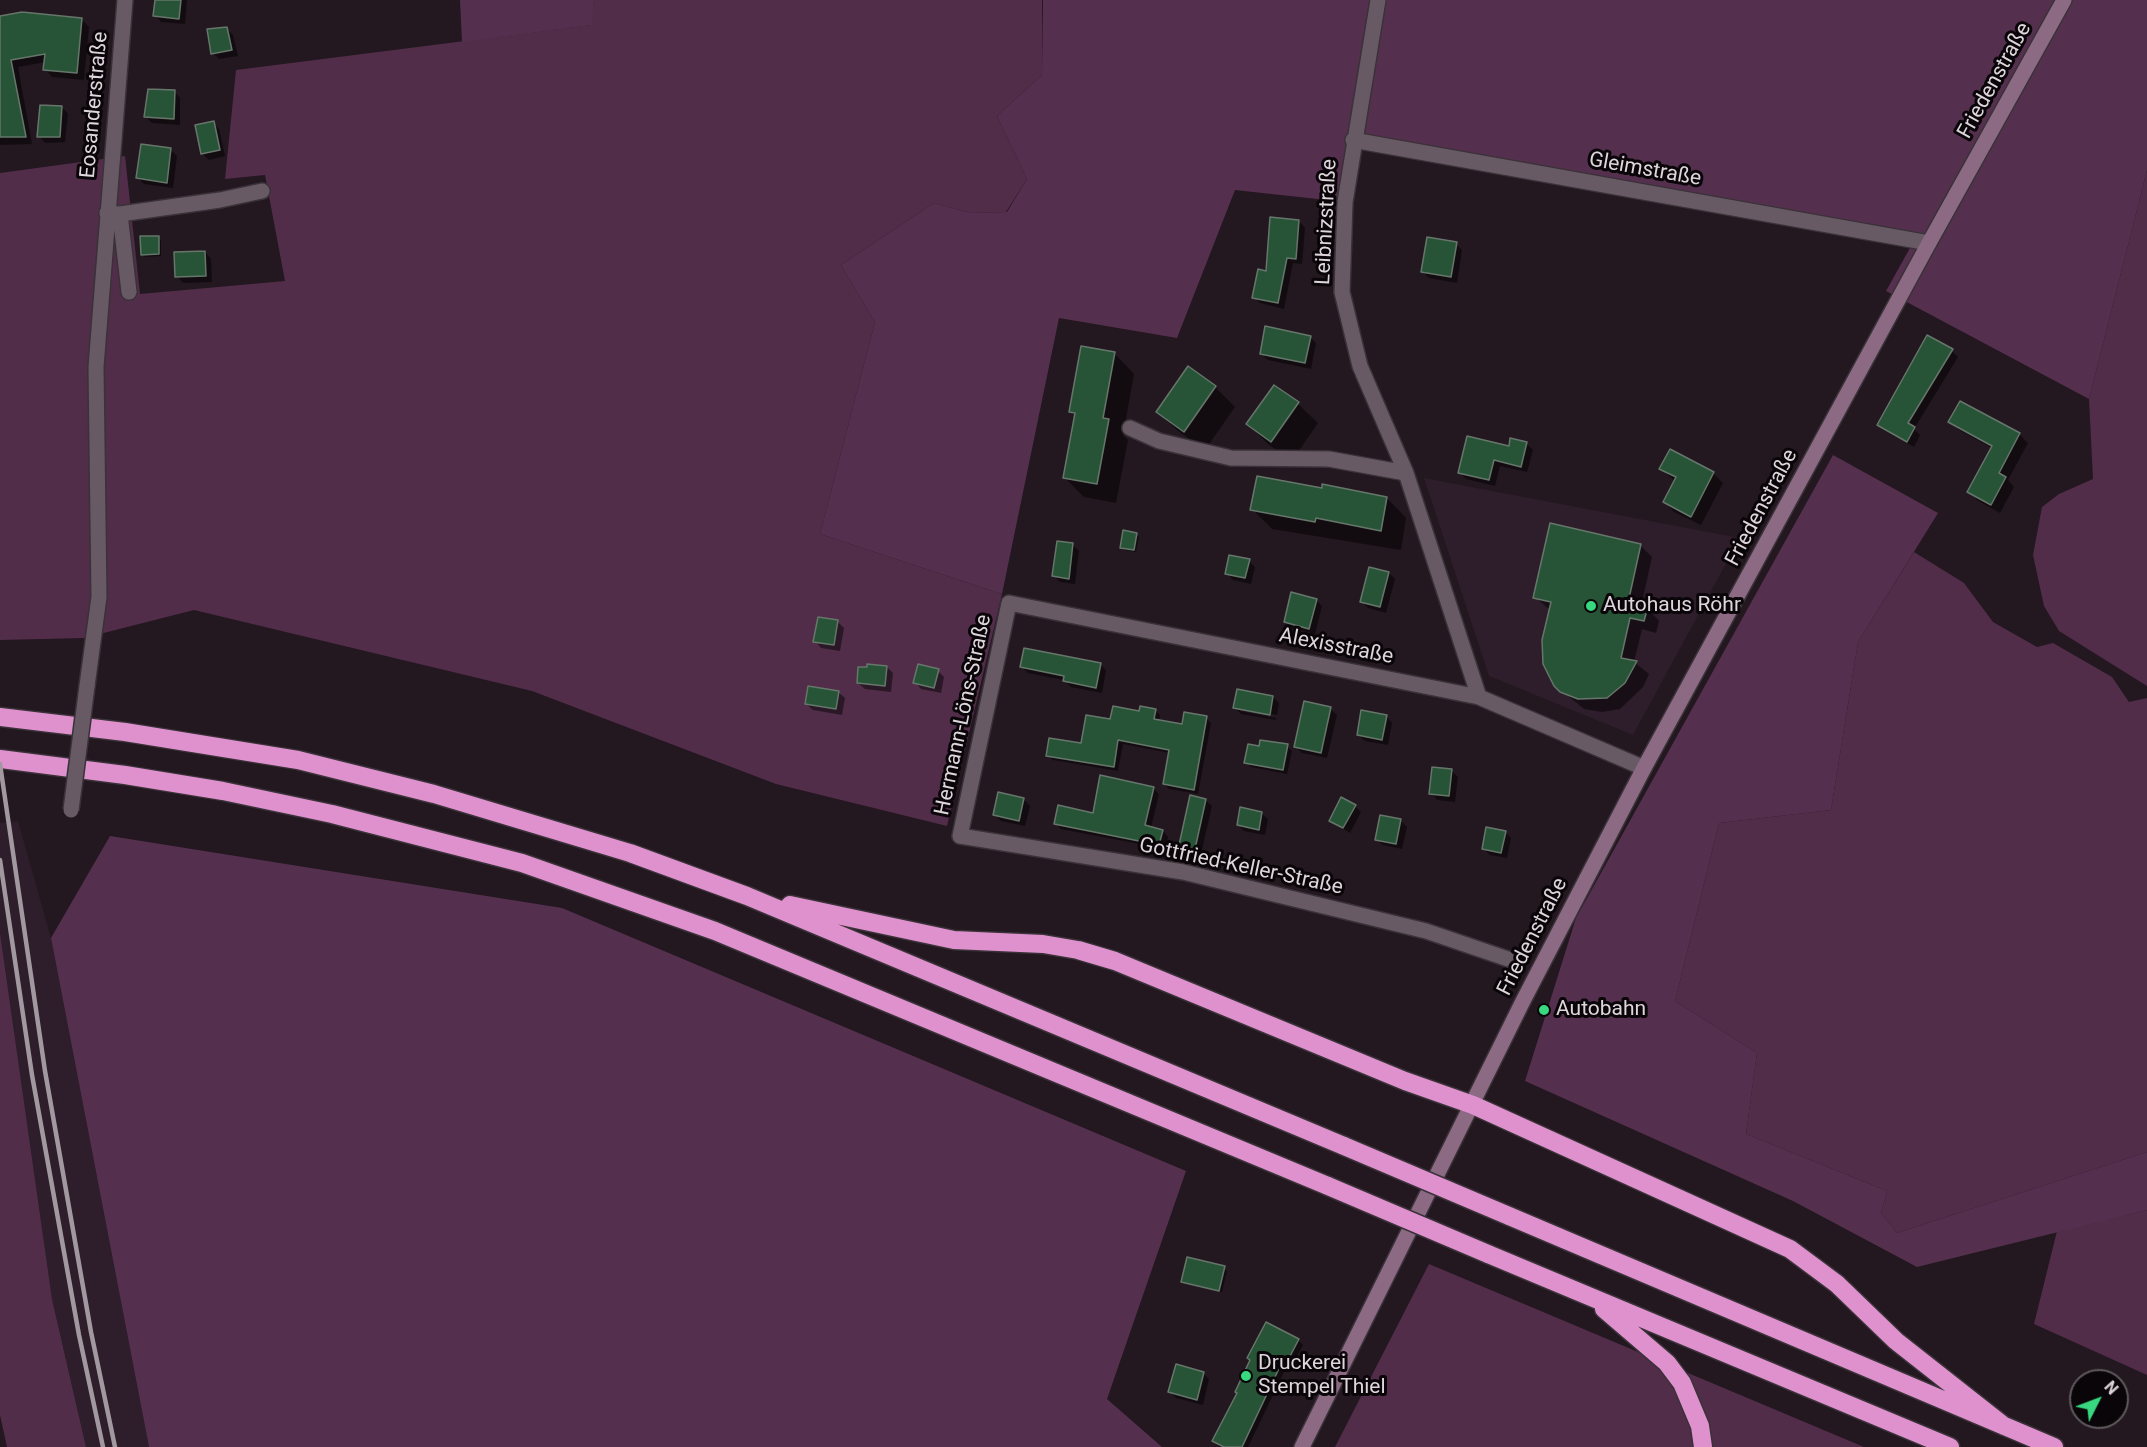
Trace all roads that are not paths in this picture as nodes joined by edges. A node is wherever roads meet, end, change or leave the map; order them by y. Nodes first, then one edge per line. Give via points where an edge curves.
1 (124, 0) edge
2 (1378, 0) edge
3 (2064, 0) edge
4 (1353, 140) junction
5 (262, 191) dead end
6 (114, 214) junction
7 (1929, 243) junction
8 (129, 292) dead end
9 (1130, 428) dead end
10 (1406, 473) junction
11 (1009, 603) joint
12 (1479, 697) junction
13 (0, 717) edge
14 (0, 759) edge
15 (1644, 768) junction
16 (71, 810) dead end
17 (960, 836) joint
18 (747, 896) junction
19 (1508, 959) dead end
20 (1473, 1105) junction
21 (1592, 1298) junction
22 (2004, 1426) junction
23 (1302, 1447) edge
24 (1703, 1447) edge
25 (1950, 1447) edge
26 (2055, 1447) edge

1 - 6 street, Eosanderstraße
2 - 4 street, Leibnizstraße
3 - 7 main road, Friedenstraße
4 - 7 street, Gleimstraße
4 - 10 street, Leibnizstraße via 1345,201 1342,292 1360,366
5 - 6 street
6 - 8 street
6 - 16 street, bridge via 96,367 99,597
7 - 15 main road, Friedenstraße
9 - 10 street via 1159,441 1231,458 1329,459
10 - 12 street, Leibnizstraße
11 - 12 street, Alexisstraße
11 - 17 street, Hermann-Löns-Straße
12 - 15 street, Alexisstraße
13 - 18 highway via 125,732 298,760 529,821
14 - 21 highway, bridge via 223,791 522,863 726,935
15 - 20 main road, Friedenstraße
17 - 19 street, Gottfried-Keller-Straße via 1183,872 1426,931
18 - 20 highway via 954,940 1043,944 1097,955
18 - 22 highway, bridge
20 - 22 highway via 1790,1249 1837,1284 1896,1341
20 - 23 main road, Friedenstraße
21 - 24 highway via 1666,1363 1682,1383 1700,1426
21 - 25 highway
22 - 26 highway

